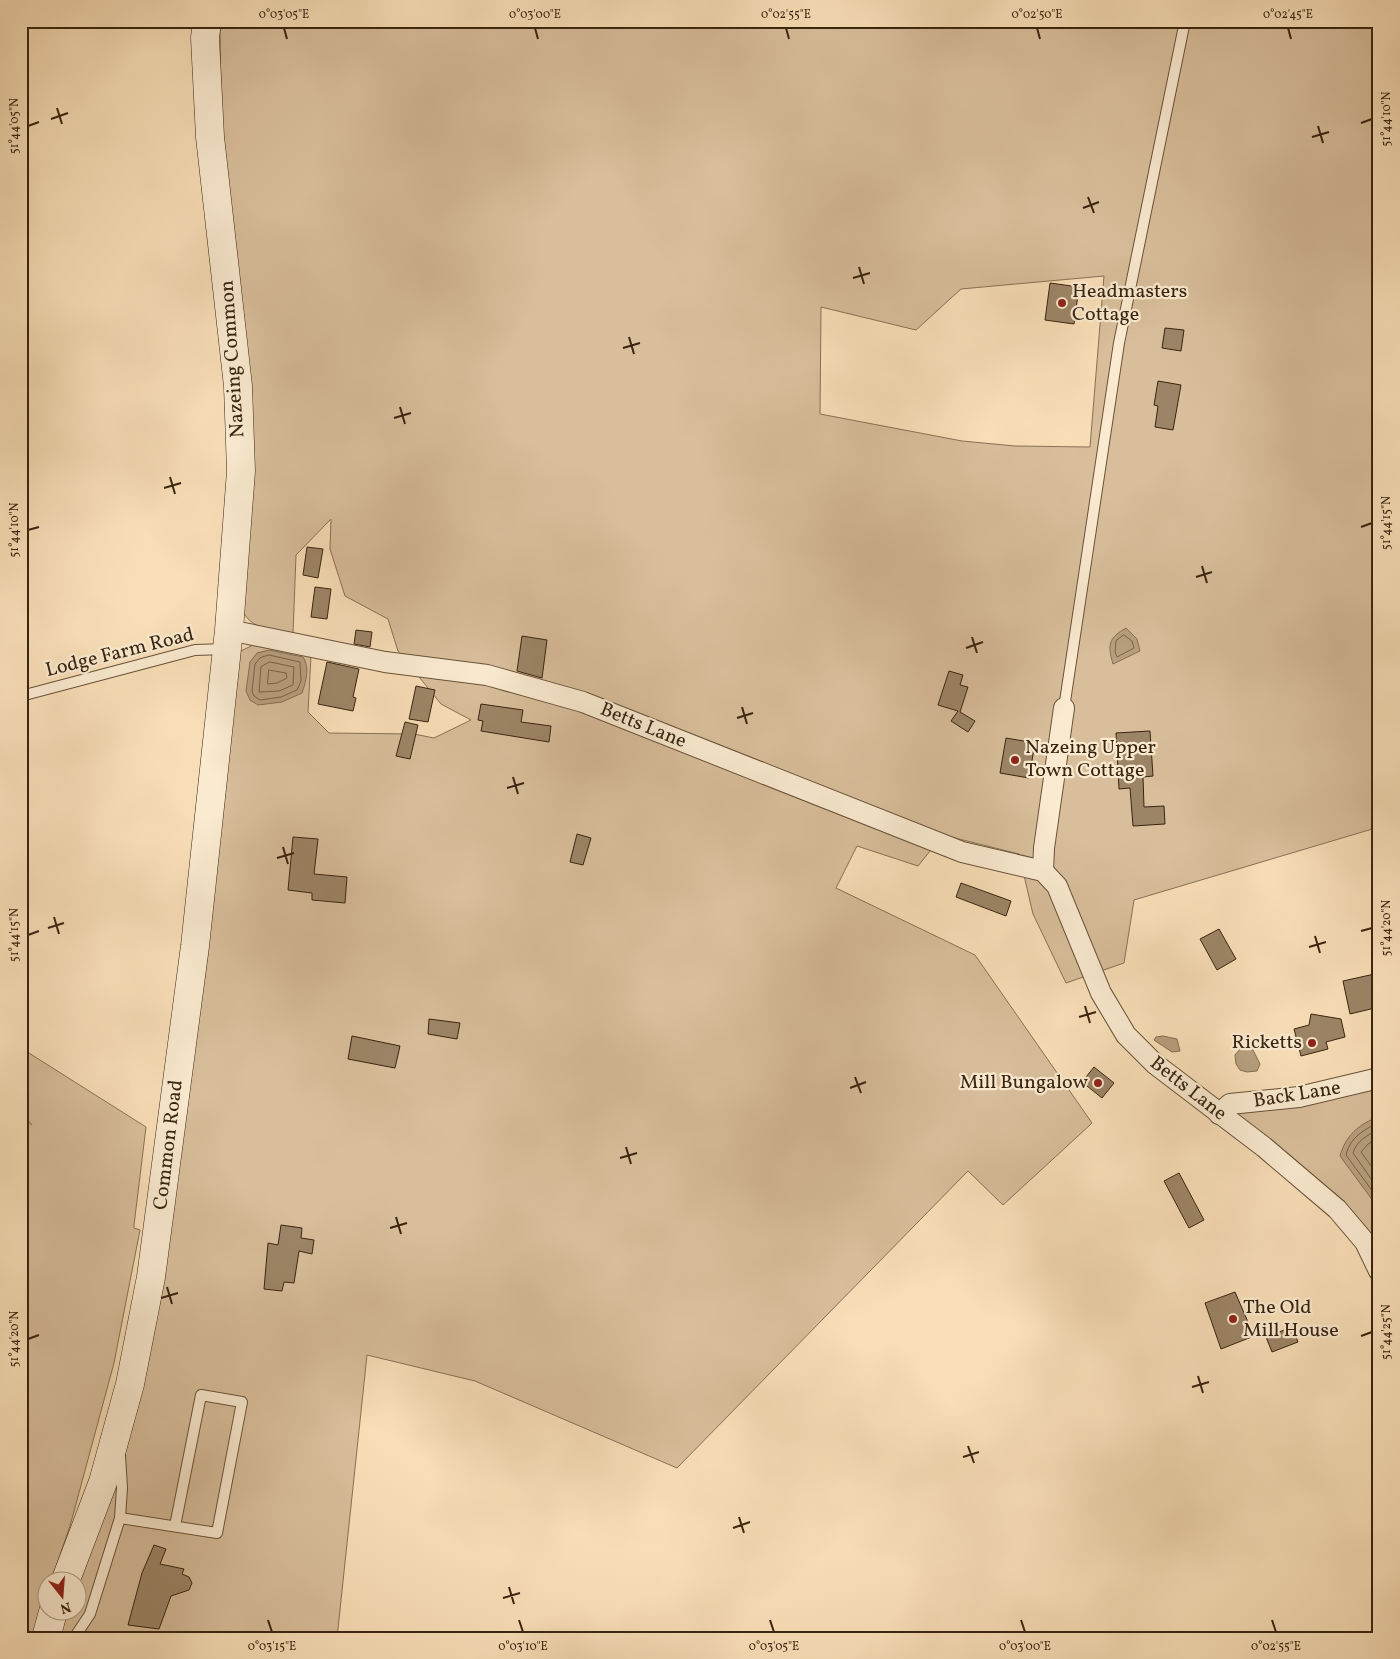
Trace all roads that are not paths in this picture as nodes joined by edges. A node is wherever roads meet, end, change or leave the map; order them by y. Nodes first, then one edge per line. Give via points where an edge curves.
1 (207, 21) edge
2 (1186, 21) edge
3 (228, 640) junction
4 (21, 696) edge
5 (223, 698) joint
6 (1064, 708) joint
7 (1043, 871) junction
8 (1379, 1078) edge
9 (1219, 1114) junction
10 (1379, 1271) edge
11 (116, 1435) junction
12 (120, 1518) junction
13 (175, 1526) junction
14 (69, 1572) edge
15 (50, 1622) edge
16 (46, 1638) edge
17 (74, 1638) edge

1 - 3 street, Nazeing Common via 210,137 232,318 241,471
2 - 6 lane via 1119,343
3 - 4 lane, Lodge Farm Road
3 - 5 street, Nazeing Common
3 - 7 street, Betts Lane via 487,675 583,702 954,849
5 - 11 street, Common Road via 166,1173 145,1306
6 - 7 street
7 - 9 street, Betts Lane via 1057,886 1101,993 1126,1035 1155,1064
8 - 9 street, Back Lane via 1299,1097 1230,1104
9 - 10 street, Betts Lane via 1337,1208 1365,1242
11 - 12 lane via 121,1461
11 - 14 street, Common Road via 103,1482
12 - 13 lane
12 - 17 lane via 90,1614
13 - 13 lane via 201,1396 242,1402 217,1533
15 - 16 street

